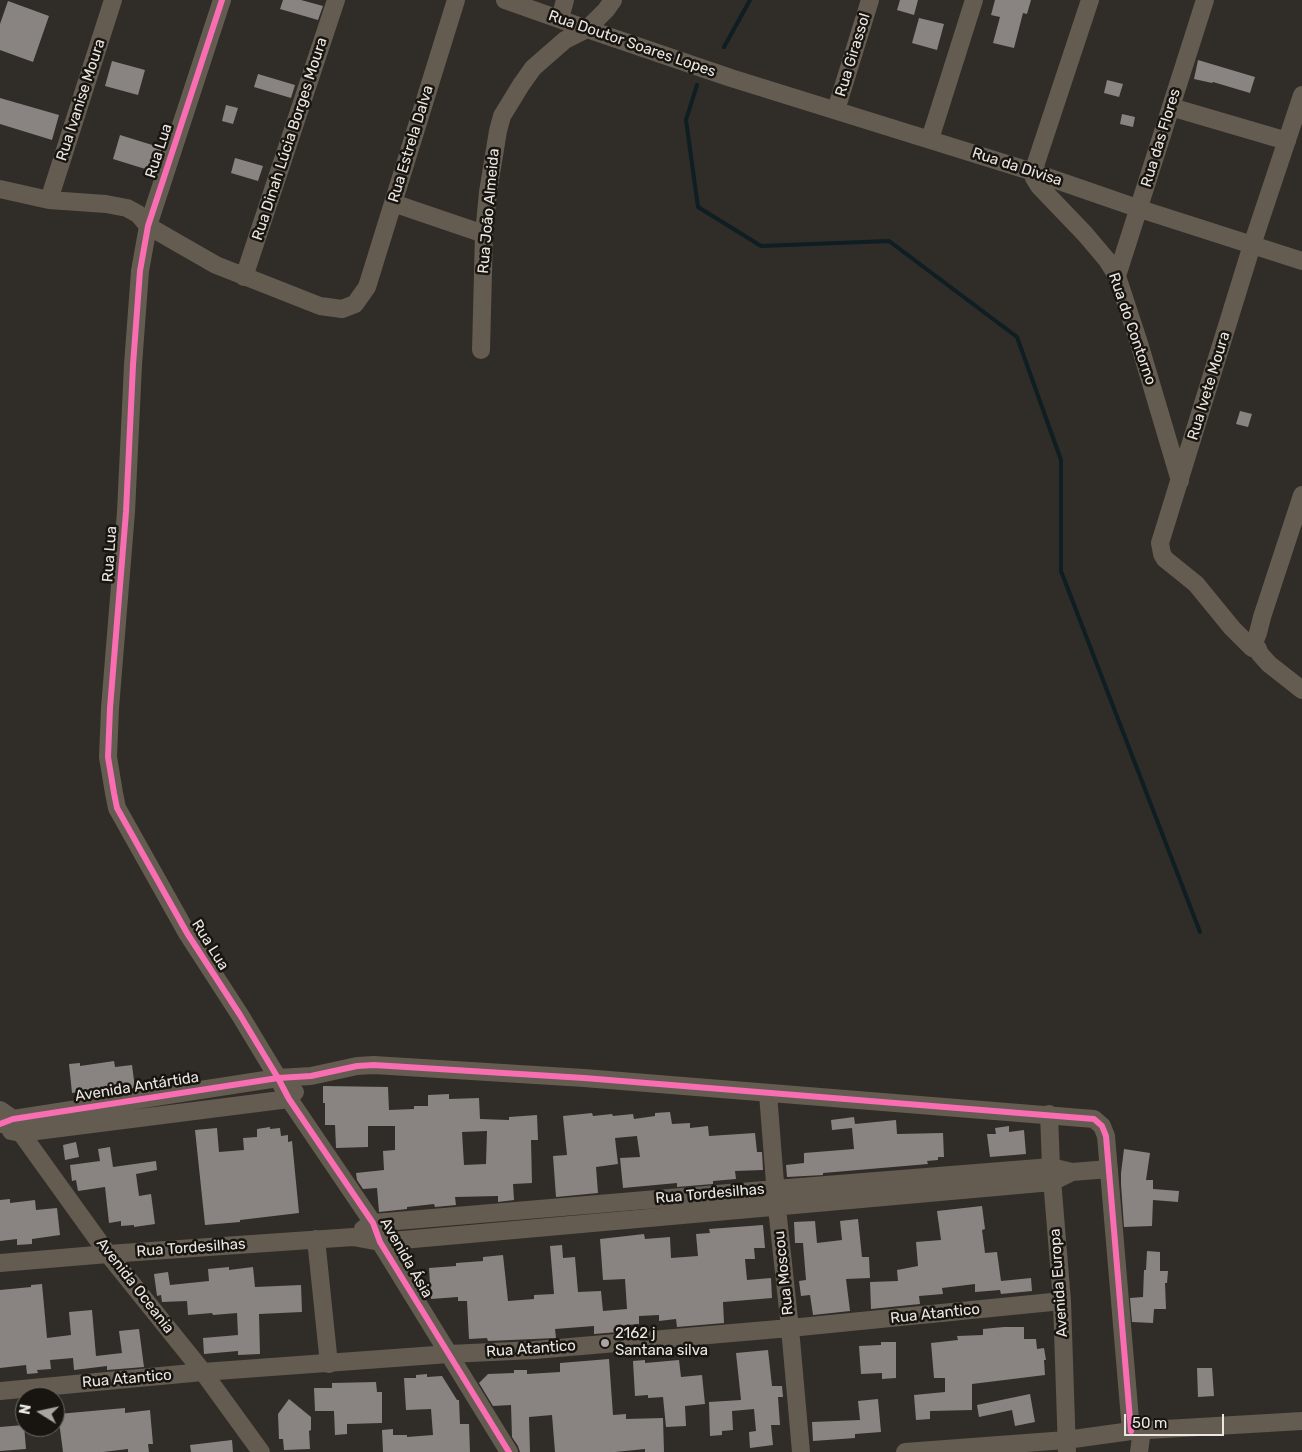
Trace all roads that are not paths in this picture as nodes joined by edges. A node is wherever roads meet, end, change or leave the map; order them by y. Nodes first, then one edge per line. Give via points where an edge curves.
1 (113, 0) edge
2 (222, 0) edge
3 (336, 0) edge
4 (456, 0) edge
5 (505, 0) edge
6 (565, 0) edge
7 (613, 0) edge
8 (870, 0) edge
9 (974, 0) edge
10 (1090, 0) edge
11 (1205, 0) edge
12 (560, 19) junction
13 (587, 30) junction
14 (731, 78) joint
15 (1302, 95) edge
16 (1171, 107) junction
17 (836, 110) junction
18 (930, 139) junction
19 (1287, 141) junction
20 (1033, 172) junction
21 (0, 189) edge
22 (49, 200) junction
23 (393, 203) junction
24 (1140, 209) junction
25 (148, 226) junction
26 (484, 234) junction
27 (1252, 245) junction
28 (1302, 261) edge
29 (1117, 276) junction
30 (244, 277) junction
31 (481, 350) dead end
32 (1180, 481) junction
33 (1302, 495) edge
34 (1252, 648) junction
35 (1302, 690) edge
36 (311, 1076) junction
37 (278, 1078) junction
38 (768, 1094) junction
39 (289, 1099) junction
40 (1048, 1114) junction
41 (7, 1123) edge
42 (1109, 1169) junction
43 (1051, 1175) junction
44 (776, 1189) junction
45 (777, 1208) junction
46 (372, 1223) junction
47 (353, 1237) junction
48 (316, 1239) junction
49 (380, 1242) junction
50 (108, 1254) junction
51 (0, 1263) edge
52 (1062, 1301) junction
53 (790, 1328) junction
54 (449, 1354) junction
55 (329, 1364) junction
56 (202, 1372) junction
57 (0, 1391) edge
58 (1302, 1421) edge
59 (1137, 1430) junction
60 (1066, 1446) edge
61 (261, 1452) edge
62 (509, 1452) edge
63 (801, 1452) edge
64 (905, 1452) edge
65 (1139, 1452) edge

1 - 22 street, Rua Ivanise Moura
2 - 25 street, Rua Lua
3 - 30 street, Rua Dinah Lúcia Borges Moura
4 - 23 street, Rua Estrela Dalva
5 - 12 street, Rua Doutor Soares Lopes
6 - 12 street
7 - 13 street, Rua João Almeida
8 - 17 street, Rua Girassol
9 - 18 street
10 - 20 street
11 - 16 street, Rua das Flores
12 - 13 street, Rua Doutor Soares Lopes
13 - 14 street, Rua Doutor Soares Lopes
13 - 26 street, Rua João Almeida via 566,40 533,68 502,116 490,173
14 - 17 street, Rua da Divisa
15 - 19 street, Rua Ivete Moura
16 - 19 street
16 - 24 street, Rua das Flores
17 - 18 street, Rua da Divisa
18 - 20 street, Rua da Divisa
19 - 27 street, Rua Ivete Moura
20 - 24 street, Rua da Divisa
20 - 29 street, Rua do Contorno via 1036,183 1085,234
21 - 22 street
22 - 25 street via 127,208 138,214
23 - 26 street
23 - 30 street, Rua Estrela Dalva via 367,287 354,304 342,309 320,306
24 - 27 street, Rua da Divisa
24 - 29 street, Rua das Flores
25 - 30 street via 216,265
25 - 37 street, Rua Lua via 140,271 108,758 117,808 187,933
26 - 31 street, Rua João Almeida
27 - 28 street, Rua da Divisa
27 - 32 street, Rua Ivete Moura
29 - 32 street, Rua do Contorno
32 - 34 street, Rua Ivete Moura via 1160,543 1162,554 1196,584
33 - 34 street
34 - 35 street, Rua Ivete Moura via 1258,649 1269,664
36 - 37 street, Avenida Antártida
36 - 38 street, Avenida Antártida via 374,1065
36 - 39 street
37 - 39 street, Avenida Ásia
37 - 41 street, Avenida Antártida
38 - 40 street, Avenida Antártida
38 - 44 street, Rua Moscou
39 - 41 street, Avenida Antártida
39 - 46 street, Avenida Ásia
40 - 42 street, Avenida Antártida via 1086,1117 1098,1122 1106,1136
40 - 43 street, Avenida Europa
41 - 50 street, Avenida Oceania
42 - 43 street, Rua Tordesilhas
42 - 59 street
43 - 44 street, Rua Tordesilhas
43 - 45 street, Rua Tordesilhas
43 - 52 street, Avenida Europa
44 - 45 street, Rua Moscou
44 - 46 street, Rua Tordesilhas
45 - 49 street, Rua Tordesilhas
45 - 53 street, Rua Moscou
46 - 47 street
46 - 49 street, Avenida Ásia
47 - 48 street, Rua Tordesilhas
47 - 49 street, Rua Tordesilhas
48 - 50 street, Rua Tordesilhas
48 - 55 street
49 - 54 street, Avenida Ásia
50 - 51 street, Rua Tordesilhas
50 - 56 street, Avenida Oceania
52 - 53 street, Rua Atantico
52 - 60 street, Avenida Europa
53 - 54 street, Rua Atantico via 535,1350
53 - 63 street, Rua Moscou
54 - 55 street, Rua Atantico
54 - 62 street, Avenida Ásia
55 - 56 street, Rua Atantico
56 - 57 street, Rua Atantico
56 - 61 street, Avenida Oceania
58 - 59 street
59 - 60 street
59 - 65 street
60 - 64 street

